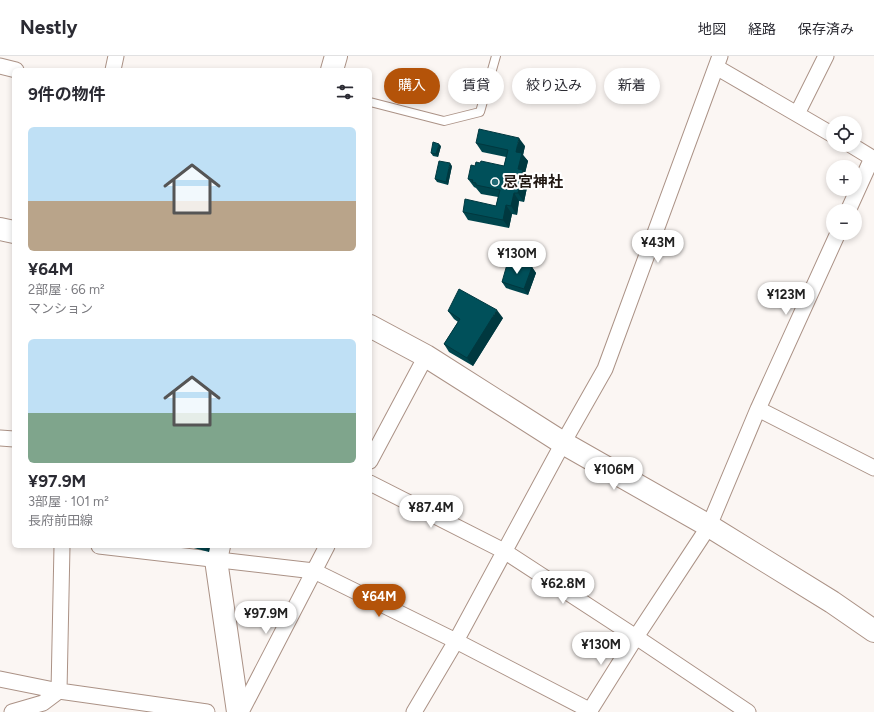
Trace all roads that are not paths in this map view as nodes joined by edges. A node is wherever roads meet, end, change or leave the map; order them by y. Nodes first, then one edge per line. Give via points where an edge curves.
1 (116, 56) edge
2 (336, 56) edge
3 (496, 56) edge
4 (826, 56) edge
5 (718, 62) edge
6 (0, 66) edge
7 (113, 68) edge
8 (333, 68) edge
9 (12, 69) edge
10 (372, 103) edge
11 (797, 114) junction
12 (826, 131) edge
13 (862, 152) edge
14 (873, 158) edge
15 (851, 204) edge
16 (0, 229) edge
17 (12, 232) edge
18 (835, 240) edge
19 (372, 327) edge
20 (426, 356) junction
21 (758, 410) junction
22 (0, 438) edge
23 (12, 439) edge
24 (563, 443) junction
25 (372, 457) edge
26 (874, 468) edge
27 (372, 483) edge
28 (709, 526) junction
29 (62, 548) edge
30 (133, 548) edge
31 (326, 548) edge
32 (504, 551) junction
33 (218, 553) edge
34 (314, 571) junction
35 (874, 631) edge
36 (636, 636) junction
37 (456, 641) junction
38 (0, 679) edge
39 (59, 691) junction
40 (589, 711) edge
41 (12, 712) edge
42 (207, 712) edge
43 (239, 712) edge
44 (414, 712) edge
45 (748, 712) edge

1 - 7 street
2 - 8 street
3 - 10 lane via 480,112 444,121
4 - 11 street
5 - 11 street
5 - 24 street via 605,369
6 - 9 street
11 - 12 street
13 - 14 street
14 - 15 street
16 - 17 street
18 - 21 street
19 - 20 street
20 - 24 street
20 - 25 street
21 - 26 street
21 - 28 street
22 - 23 street
24 - 28 street
24 - 32 street
27 - 32 street
28 - 35 street
28 - 36 street
29 - 39 street
30 - 33 street
31 - 34 street
32 - 36 street
32 - 37 street
33 - 34 street
33 - 43 street
34 - 37 street
34 - 43 street
36 - 40 street
36 - 45 street
37 - 40 street
37 - 44 street
38 - 39 street
39 - 41 street via 43,703
39 - 42 street

